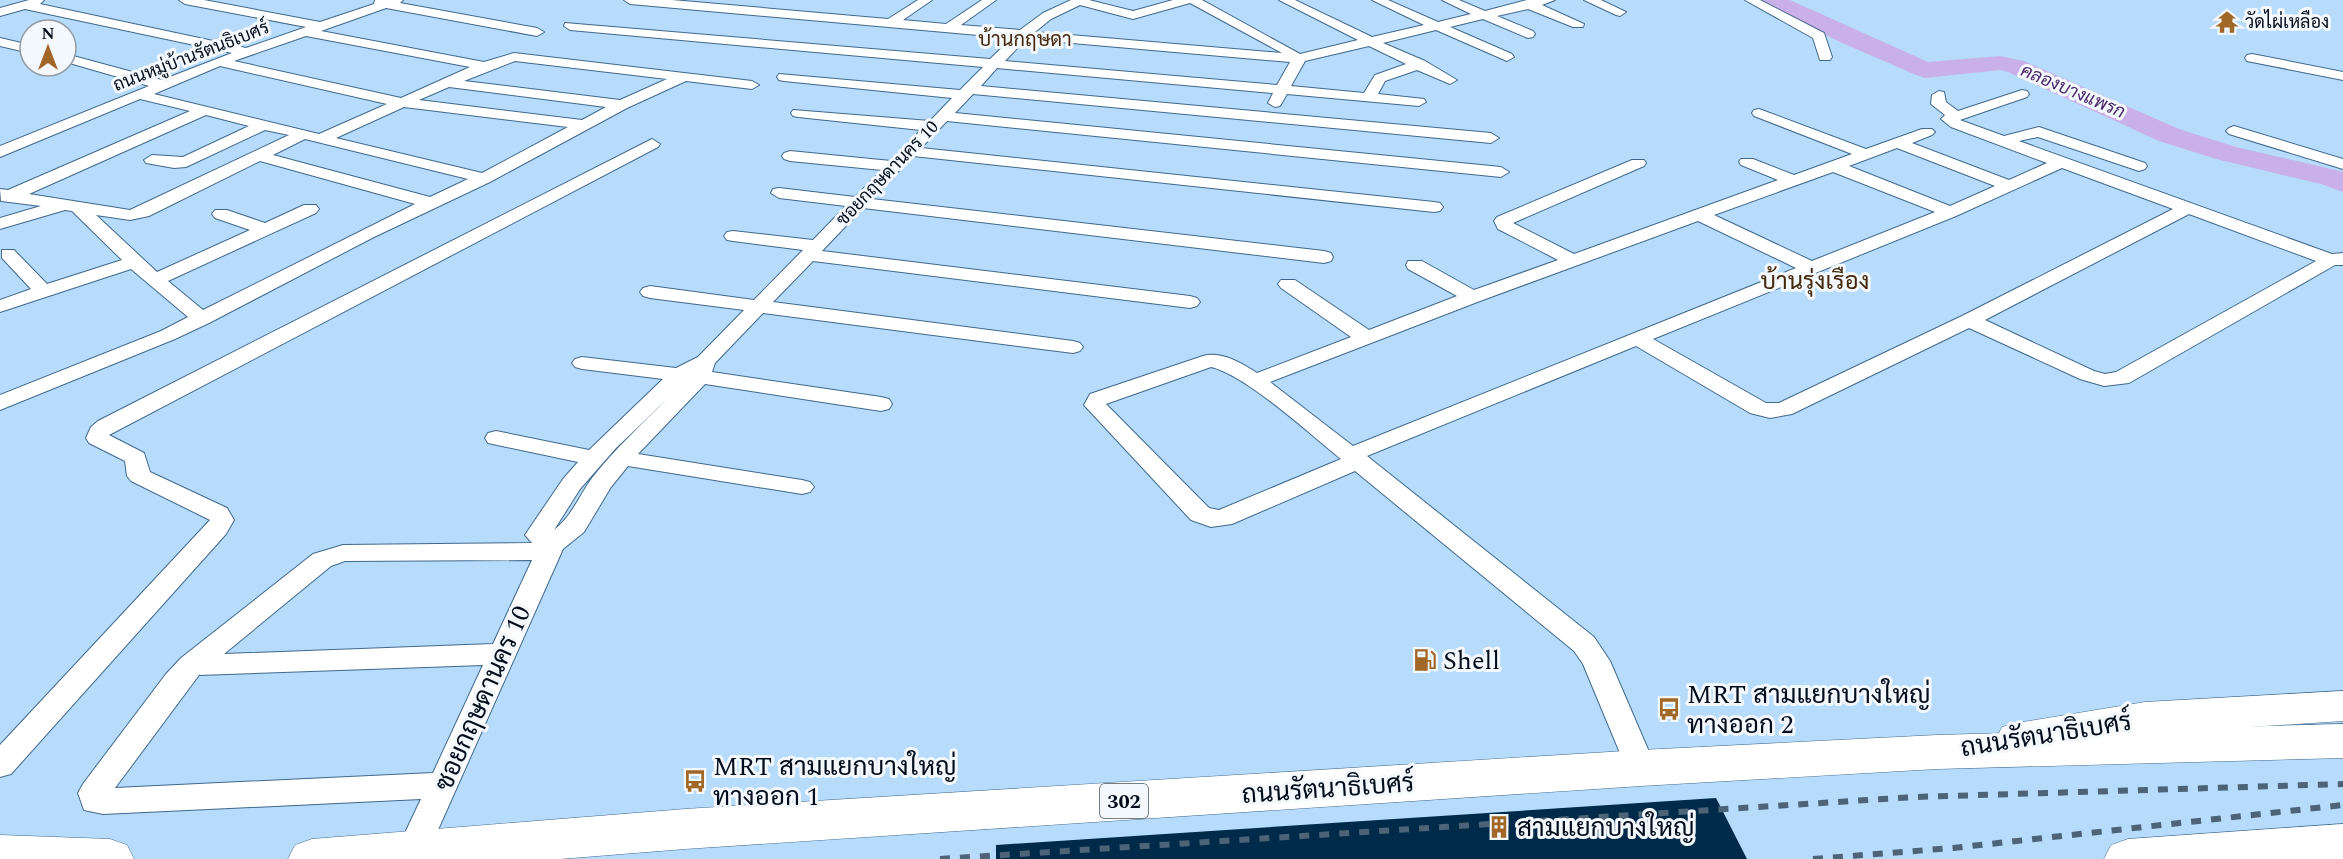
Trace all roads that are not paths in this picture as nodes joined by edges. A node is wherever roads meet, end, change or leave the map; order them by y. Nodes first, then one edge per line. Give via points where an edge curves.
1 (41, 0) edge
2 (185, 0) edge
3 (361, 0) edge
4 (630, 0) edge
5 (727, 0) edge
6 (926, 0) edge
7 (990, 0) edge
8 (1079, 0) edge
9 (1187, 0) edge
10 (1193, 0) edge
11 (1286, 0) edge
12 (1378, 0) edge
13 (1448, 0) edge
14 (1549, 0) edge
15 (1590, 0) edge
16 (1751, 0) edge
17 (391, 2) edge
18 (1523, 2) edge
19 (25, 5) junction
20 (715, 8) junction
21 (2, 10) edge
22 (1620, 12) dead end
23 (1483, 15) junction
24 (890, 23) junction
25 (1578, 24) dead end
26 (1436, 25) junction
27 (570, 26) dead end
28 (320, 27) junction
29 (949, 28) junction
30 (305, 32) junction
31 (537, 32) dead end
32 (1528, 34) dead end
33 (669, 35) junction
34 (1022, 35) junction
35 (1369, 40) junction
36 (0, 42) edge
37 (18, 46) edge
38 (652, 46) dead end
39 (247, 52) junction
40 (1507, 57) dead end
41 (1825, 57) dead end
42 (1299, 58) junction
43 (2252, 58) dead end
44 (78, 61) edge
45 (219, 62) junction
46 (991, 64) junction
47 (1420, 64) junction
48 (485, 66) junction
49 (2343, 76) edge
50 (684, 77) junction
51 (784, 77) dead end
52 (1450, 80) dead end
53 (448, 83) junction
54 (163, 85) junction
55 (752, 85) dead end
56 (1280, 91) junction
57 (966, 92) junction
58 (140, 94) junction
59 (1939, 94) dead end
60 (2022, 94) dead end
61 (1368, 98) junction
62 (1419, 102) dead end
63 (404, 103) junction
64 (622, 105) junction
65 (203, 111) junction
66 (798, 113) dead end
67 (1759, 113) dead end
68 (1954, 115) junction
69 (936, 121) junction
70 (263, 125) junction
71 (585, 125) junction
72 (2234, 131) dead end
73 (1927, 132) dead end
74 (1262, 133) junction
75 (304, 134) junction
76 (322, 138) junction
77 (1491, 138) dead end
78 (2004, 141) junction
79 (1898, 143) junction
80 (652, 144) dead end
81 (908, 151) junction
82 (0, 152) edge
83 (1866, 154) junction
84 (258, 156) junction
85 (790, 156) dead end
86 (152, 160) dead end
87 (1747, 162) dead end
88 (2062, 162) junction
89 (1638, 163) dead end
90 (2343, 164) edge
91 (893, 166) junction
92 (1834, 166) junction
93 (2139, 166) dead end
94 (1501, 172) dead end
95 (1246, 176) junction
96 (484, 178) junction
97 (1792, 180) junction
98 (2010, 186) junction
99 (778, 193) dead end
100 (3, 197) edge
101 (858, 201) junction
102 (431, 203) junction
103 (70, 207) junction
104 (1434, 207) dead end
105 (2188, 208) junction
106 (310, 209) dead end
107 (1950, 212) junction
108 (221, 214) dead end
109 (1700, 215) junction
110 (0, 224) edge
111 (268, 230) junction
112 (733, 236) dead end
113 (814, 250) junction
114 (8, 254) dead end
115 (1324, 257) dead end
116 (2336, 260) edge
117 (1574, 261) junction
118 (134, 262) junction
119 (1415, 265) dead end
120 (1810, 267) junction
121 (157, 279) junction
122 (1288, 284) dead end
123 (44, 292) junction
124 (650, 292) dead end
125 (1473, 297) junction
126 (1190, 302) dead end
127 (758, 305) junction
128 (0, 306) edge
129 (202, 319) junction
130 (1969, 321) junction
131 (1367, 338) junction
132 (1638, 339) junction
133 (1072, 348) dead end
134 (582, 363) dead end
135 (695, 371) junction
136 (1254, 381) junction
137 (0, 403) edge
138 (881, 404) dead end
139 (496, 438) dead end
140 (595, 458) junction
141 (622, 458) junction
142 (1354, 458) junction
143 (802, 487) dead end
144 (550, 548) junction
145 (501, 654) junction
146 (191, 665) junction
147 (2343, 706) edge
148 (2343, 741) edge
149 (1937, 752) junction
150 (0, 765) edge
151 (1641, 768) junction
152 (444, 785) junction
153 (2343, 844) edge
154 (412, 852) junction
155 (0, 855) edge
156 (110, 859) edge
157 (312, 859) edge
158 (2128, 859) edge

1 - 19 street
2 - 28 street
3 - 17 street
4 - 20 street
5 - 20 street
6 - 24 street
7 - 29 street
8 - 9 street via 1133,15
8 - 34 street, ซอยกฤษดานคร 10 via 1047,16
10 - 42 street
11 - 35 street
12 - 26 street
13 - 23 street
14 - 18 street
15 - 22 street
16 - 41 street via 1819,36
17 - 28 street, ถนนหมู่บ้านรัตนธิเบศร์
17 - 31 street
18 - 23 street
18 - 25 street
19 - 21 street
19 - 39 street
20 - 24 street
20 - 33 street
23 - 26 street
23 - 32 street
24 - 29 street
26 - 35 street
26 - 40 street
27 - 33 street
28 - 30 street, ถนนหมู่บ้านรัตนธิเบศร์
29 - 34 street
30 - 39 street, ถนนหมู่บ้านรัตนธิเบศร์
30 - 48 street
33 - 38 street
33 - 46 street
34 - 42 street
34 - 46 street, ซอยกฤษดานคร 10
35 - 42 street
35 - 47 street
36 - 37 street
39 - 45 street, ถนนหมู่บ้านรัตนธิเบศร์
42 - 56 street
43 - 49 street
44 - 54 street
45 - 54 street, ถนนหมู่บ้านรัตนธิเบศร์
45 - 63 street
46 - 56 street
46 - 57 street, ซอยกฤษดานคร 10
47 - 52 street
47 - 61 street via 1380,78
48 - 50 street via 522,57
48 - 53 street
50 - 55 street
50 - 64 street
51 - 57 street
53 - 63 street
53 - 64 street
54 - 58 street, ถนนหมู่บ้านรัตนธิเบศร์
56 - 61 street
56 - 74 street
57 - 69 street, ซอยกฤษดานคร 10
57 - 74 street
58 - 65 street
58 - 82 street, ถนนหมู่บ้านรัตนธิเบศร์
59 - 68 street via 1938,104
60 - 68 street
61 - 62 street
63 - 71 street
63 - 76 street
64 - 71 street
65 - 70 street
65 - 100 street
66 - 69 street
67 - 83 street
68 - 78 street via 1949,116 1950,121
69 - 74 street
69 - 81 street, ซอยกฤษดานคร 10
70 - 75 street
70 - 86 street via 186,162
71 - 96 street
72 - 90 street
73 - 79 street
74 - 77 street
74 - 94 street
74 - 95 street
75 - 76 street
75 - 84 street
76 - 96 street
78 - 88 street
78 - 93 street via 2038,132
79 - 83 street
79 - 98 street
80 - 150 street via 99,432 98,438 136,458 139,476 218,514 222,520
81 - 91 street, ซอยกฤษดานคร 10
81 - 95 street
83 - 92 street
84 - 102 street
84 - 103 street via 135,214 122,216
85 - 91 street
87 - 97 street
88 - 98 street
88 - 105 street
89 - 117 street via 1503,221
91 - 101 street, ซอยกฤษดานคร 10
92 - 97 street
92 - 107 street
95 - 104 street
96 - 102 street
97 - 109 street
98 - 107 street
99 - 101 street
100 - 103 street
101 - 113 street, ซอยกฤษดานคร 10
101 - 115 street
102 - 129 street
103 - 110 street
103 - 118 street
105 - 116 street
105 - 130 street
106 - 111 street
107 - 120 street
108 - 111 street
109 - 117 street
109 - 120 street
111 - 121 street
112 - 113 street
113 - 126 street
113 - 127 street, ซอยกฤษดานคร 10
114 - 123 street
116 - 130 street via 2121,378 2104,380 2087,375
117 - 125 street
118 - 121 street
118 - 123 street
119 - 125 street
120 - 132 street
121 - 129 street
122 - 131 street
123 - 128 street
124 - 127 street
125 - 131 street
127 - 133 street
127 - 135 street, ซอยกฤษดานคร 10
129 - 137 street
130 - 132 street via 1784,409 1770,411 1758,408
131 - 136 street
132 - 142 street
134 - 135 street
135 - 138 street
135 - 140 street, ซอยกฤษดานคร 10
135 - 141 street, ซอยกฤษดานคร 10
136 - 142 street
136 - 142 street via 1224,363 1210,360 1098,399 1095,405 1200,514 1211,519 1223,518
139 - 140 street
140 - 144 street, ซอยกฤษดานคร 10 via 571,484 538,535
141 - 143 street
141 - 144 street, ซอยกฤษดานคร 10 via 601,483 575,526
142 - 151 street via 1592,652
144 - 145 street, ซอยกฤษดานคร 10
144 - 146 street via 331,555
145 - 146 street
145 - 152 street, ซอยกฤษดานคร 10
146 - 152 street via 94,793 95,801
147 - 149 main road, ถนนรัตนาธิเบศร์ / 302 via 2145,718
148 - 149 main road
149 - 151 main road, ถนนรัตนาธิเบศร์ / 302
151 - 154 main road, ถนนรัตนาธิเบศร์ / 302 via 685,829
152 - 154 street, ซอยกฤษดานคร 10
153 - 158 main road
154 - 157 main road, ถนนรัตนาธิเบศร์ / 302
155 - 156 main road

